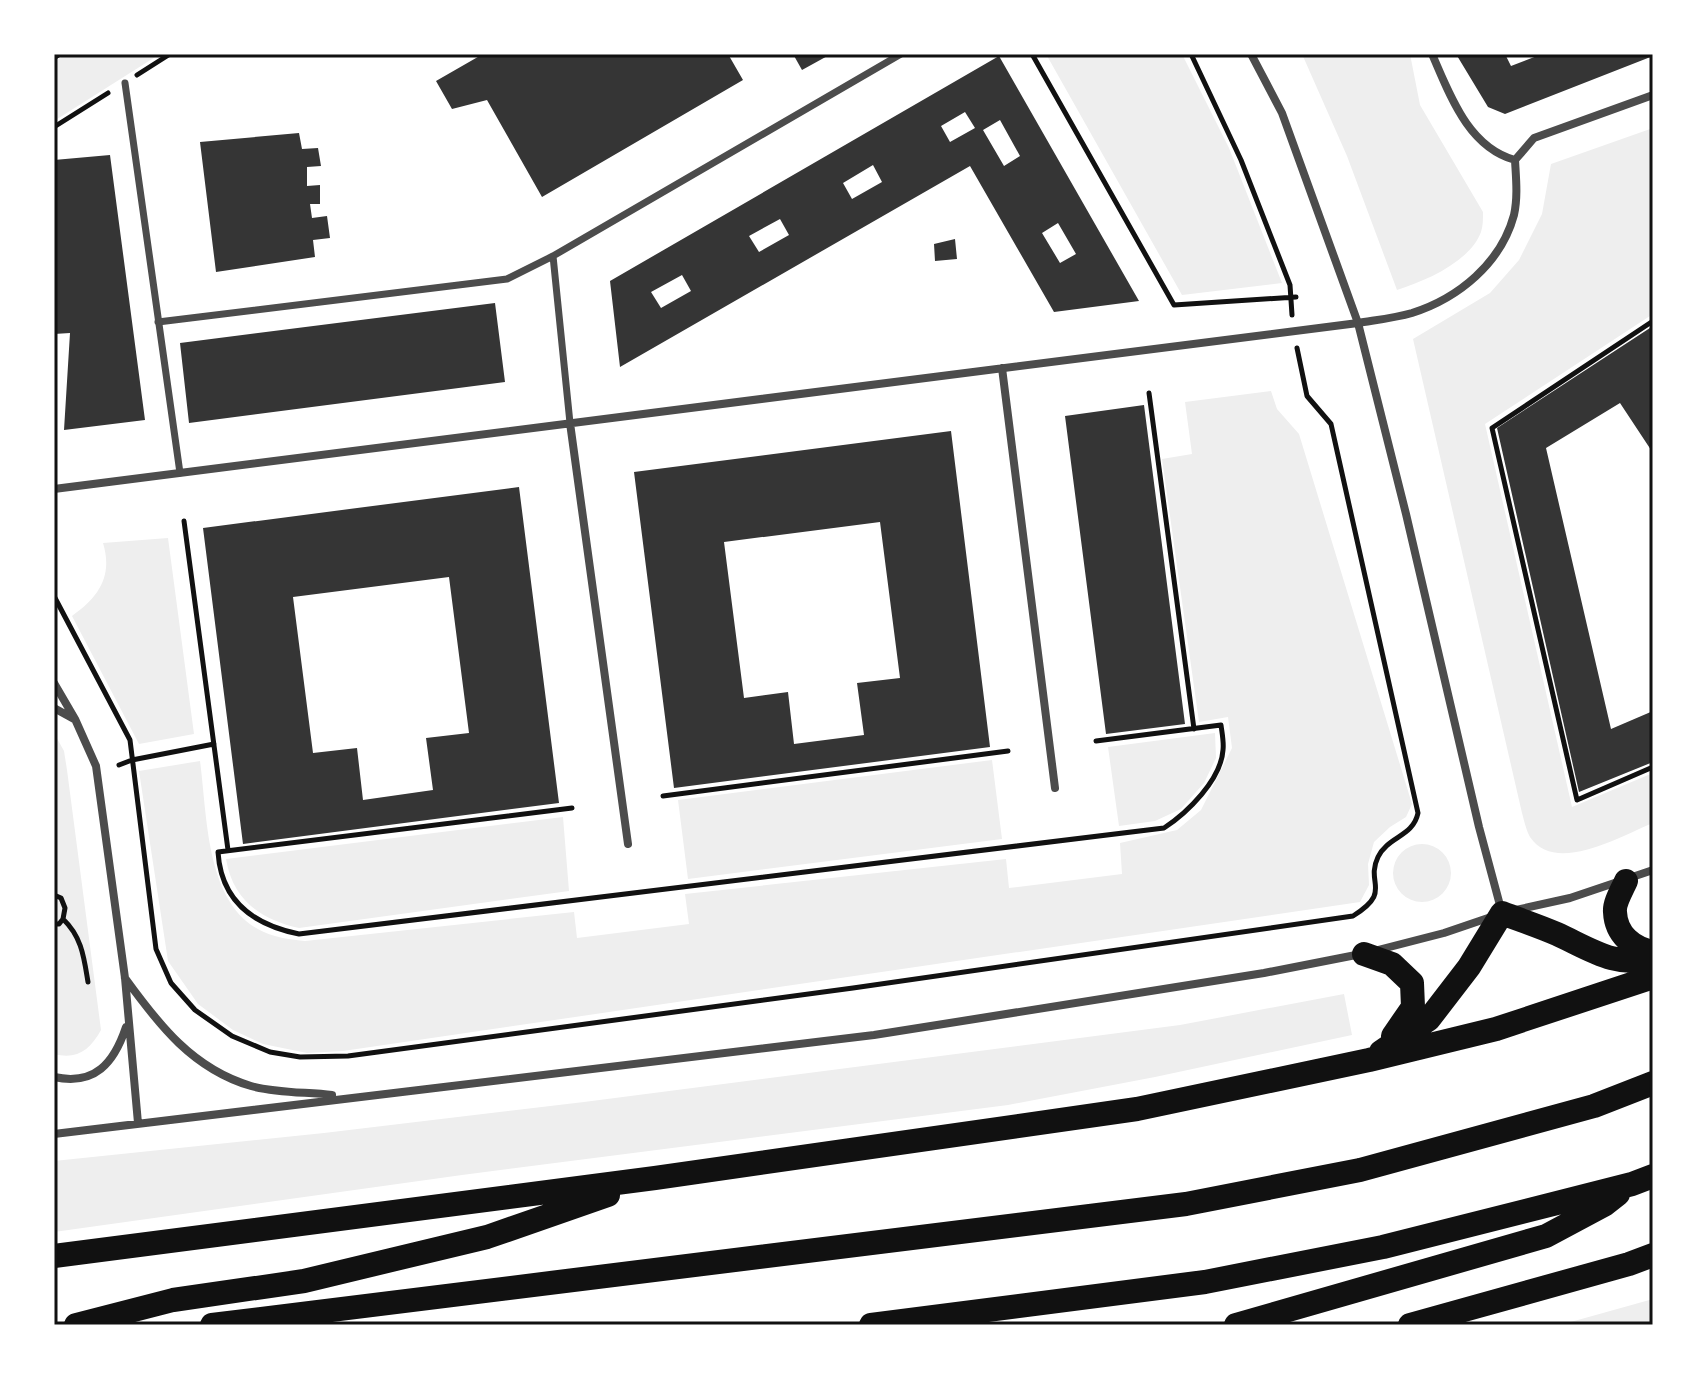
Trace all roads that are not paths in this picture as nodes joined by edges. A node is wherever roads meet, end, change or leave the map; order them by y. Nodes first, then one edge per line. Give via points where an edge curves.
1 (901, 54) edge
2 (1251, 54) edge
3 (1432, 54) edge
4 (125, 83) dead end
5 (1653, 95) edge
6 (1515, 160) junction
7 (553, 256) junction
8 (158, 322) junction
9 (1358, 323) junction
10 (1002, 368) junction
11 (570, 423) junction
12 (180, 473) junction
13 (54, 489) edge
14 (54, 683) edge
15 (54, 708) edge
16 (75, 719) junction
17 (1055, 788) dead end
18 (628, 844) dead end
19 (1653, 870) edge
20 (1626, 881) junction
21 (1502, 913) junction
22 (1653, 952) edge
23 (1364, 954) junction
24 (1653, 958) edge
25 (1653, 977) edge
26 (125, 978) junction
27 (128, 1023) junction
28 (1373, 1057) junction
29 (54, 1077) edge
30 (1653, 1083) edge
31 (348, 1096) junction
32 (138, 1123) junction
33 (54, 1134) edge
34 (655, 1178) junction
35 (1643, 1180) edge
36 (1653, 1255) edge
37 (54, 1256) edge
38 (1418, 1322) edge
39 (76, 1325) edge
40 (212, 1325) edge
41 (871, 1325) edge
42 (1236, 1325) edge
43 (1395, 1325) edge

1 - 7 street
2 - 9 street via 1282,113
3 - 6 street via 1469,129 1499,155
4 - 8 street
5 - 6 street via 1534,138
6 - 9 street via 1514,213 1490,262 1442,301
7 - 8 street via 507,279
7 - 11 street
8 - 12 street
9 - 10 street
9 - 21 street
10 - 11 street
10 - 17 street
11 - 12 street
11 - 18 street
12 - 13 street
14 - 16 street
15 - 16 street
16 - 26 street via 96,766
19 - 20 street
20 - 21 street
20 - 22 highway via 1614,911 1621,930 1630,943
21 - 23 street
21 - 24 highway via 1607,959 1638,963
21 - 28 highway via 1429,1019
23 - 28 highway via 1392,964 1412,983 1413,1007
23 - 31 street via 874,1035
25 - 28 highway via 1496,1029
26 - 27 street
26 - 31 street via 171,1037 220,1074 253,1087
27 - 29 street via 118,1051 101,1070 83,1078
27 - 32 street
28 - 34 highway via 1137,1109
30 - 40 highway via 1594,1106 1360,1170 1186,1204
31 - 32 street
32 - 33 street
34 - 37 highway
34 - 39 highway via 487,1237 304,1281 173,1300
35 - 41 highway via 1383,1247 1205,1282
35 - 42 highway via 1546,1236
36 - 38 highway
38 - 43 highway

